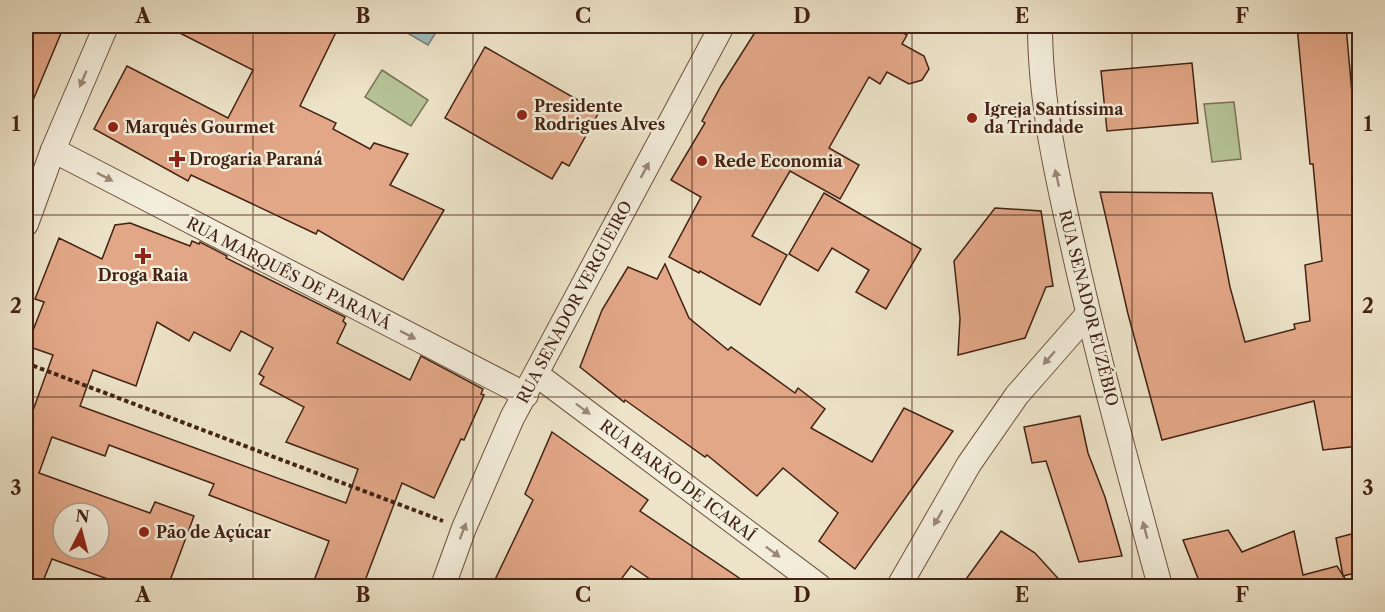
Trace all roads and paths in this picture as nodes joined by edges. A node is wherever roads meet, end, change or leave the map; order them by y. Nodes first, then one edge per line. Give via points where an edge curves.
1 (106, 26) edge
2 (722, 26) edge
3 (1040, 26) edge
4 (53, 150) junction
5 (26, 224) edge
6 (1088, 314) junction
7 (26, 363) edge
8 (531, 385) junction
9 (464, 528) junction
10 (443, 586) edge
11 (819, 586) edge
12 (899, 586) edge
13 (1160, 586) edge

1 -> 4 street
8 -> 2 street, RUA SENADOR VERGUEIRO
6 -> 3 street, RUA SENADOR EUZÉBIO via 1053,159
4 - 5 street
4 -> 8 street, RUA MARQUÊS DE PARANÁ
6 -> 12 street via 1017,395 969,464
13 -> 6 street, RUA SENADOR EUZÉBIO
7 - 9 path
8 - 9 street, RUA SENADOR VERGUEIRO via 512,418
8 -> 11 street, RUA BARÃO DE ICARAÍ
10 -> 9 street, RUA SENADOR VERGUEIRO

